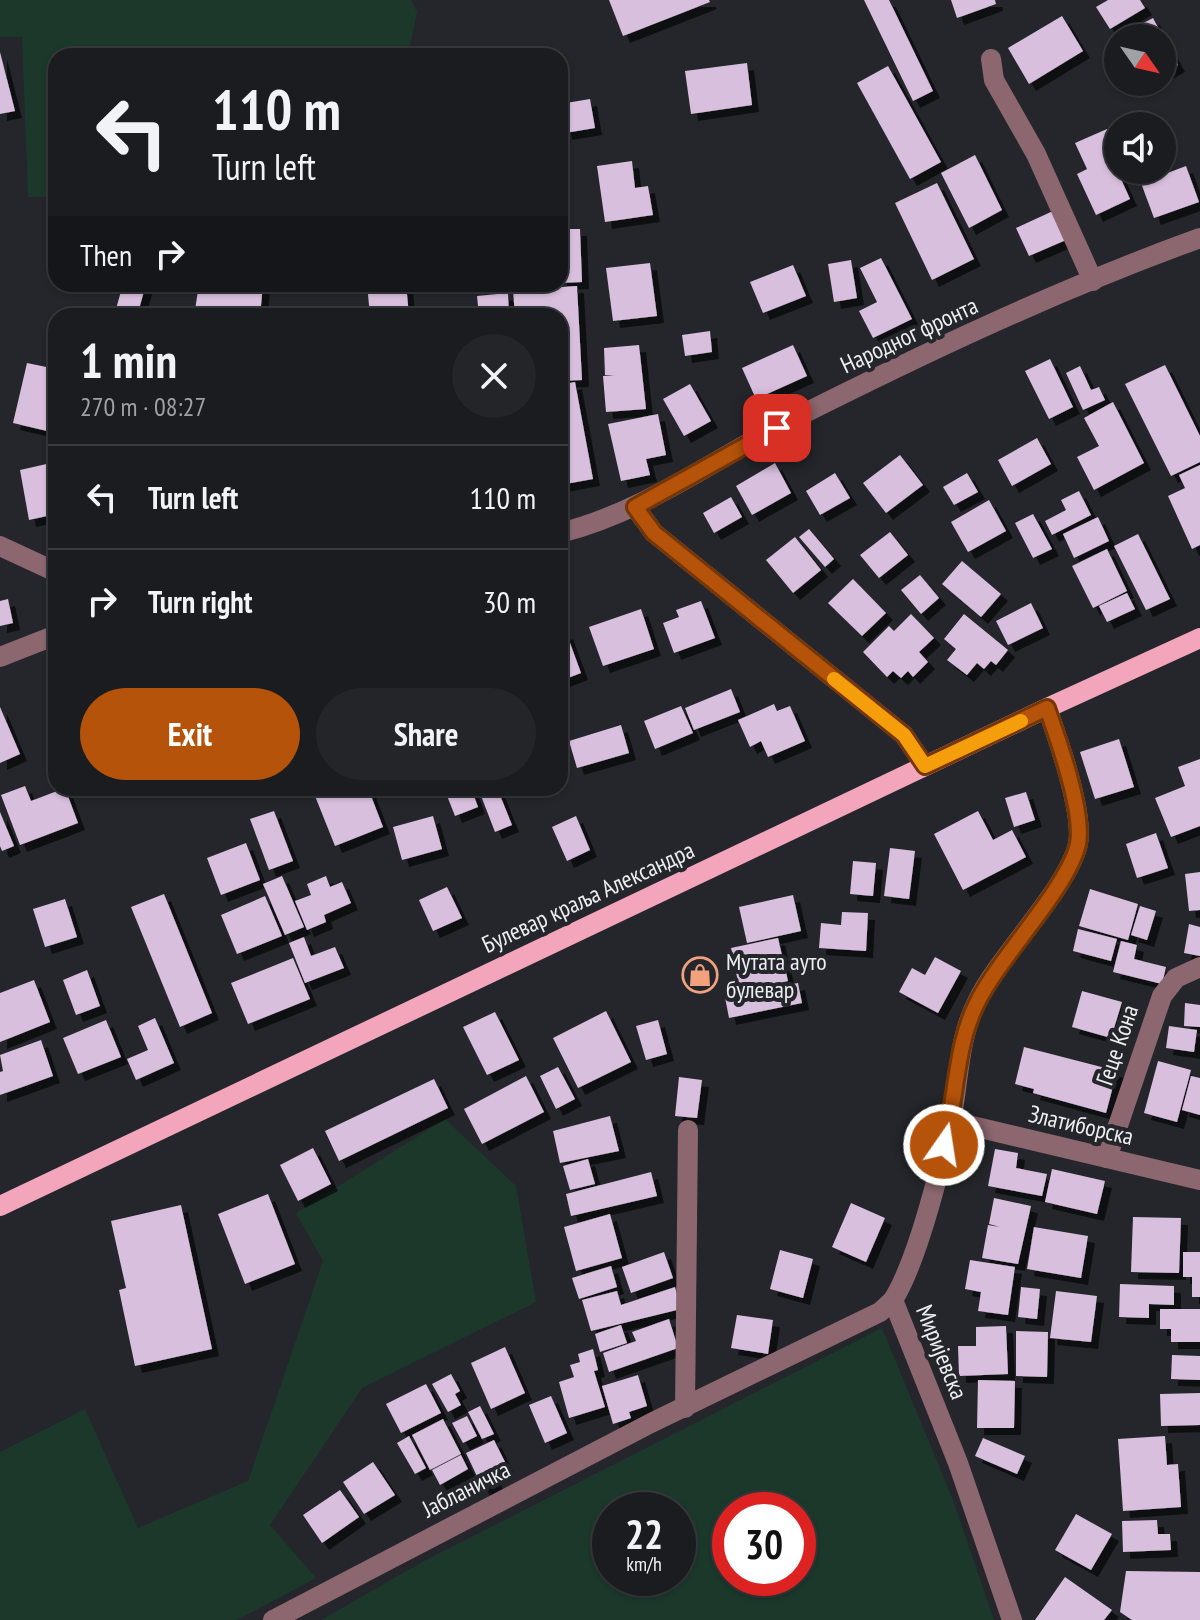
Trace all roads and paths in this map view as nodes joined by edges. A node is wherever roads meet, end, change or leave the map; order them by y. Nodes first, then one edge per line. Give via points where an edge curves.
1 (991, 59) dead end
2 (1200, 238) edge
3 (1093, 281) junction
4 (635, 507) junction
5 (568, 530) edge
6 (0, 546) edge
7 (48, 568) edge
8 (48, 638) edge
9 (1200, 638) edge
10 (0, 657) edge
11 (1047, 708) junction
12 (925, 766) junction
13 (1200, 967) edge
14 (951, 1121) junction
15 (688, 1130) dead end
16 (1107, 1158) junction
17 (1200, 1180) edge
18 (0, 1206) edge
19 (893, 1300) junction
20 (685, 1408) junction
21 (273, 1620) edge
22 (1012, 1620) edge

1 - 3 street via 994,80 1036,154
2 - 3 street, Народног фронта
3 - 4 street, Народног фронта via 885,372
4 - 5 street, Народног фронта
4 - 12 street via 654,533 904,735
6 - 7 street
8 - 10 street
9 - 11 main road, Булевар краља Александра
11 - 12 main road, Булевар краља Александра
11 - 14 street, Миријевска via 1072,792 1078,842 1057,884 976,1003 963,1043
12 - 18 main road, Булевар краља Александра
13 - 16 street, Геце Кона via 1176,978 1162,996
14 - 16 street, Златиборска
14 - 19 street, Миријевска via 912,1262
15 - 20 street
16 - 17 street, Златиборска
19 - 20 street, Јабланичка via 880,1312
19 - 22 street, Миријевска via 958,1463
20 - 21 street, Јабланичка

